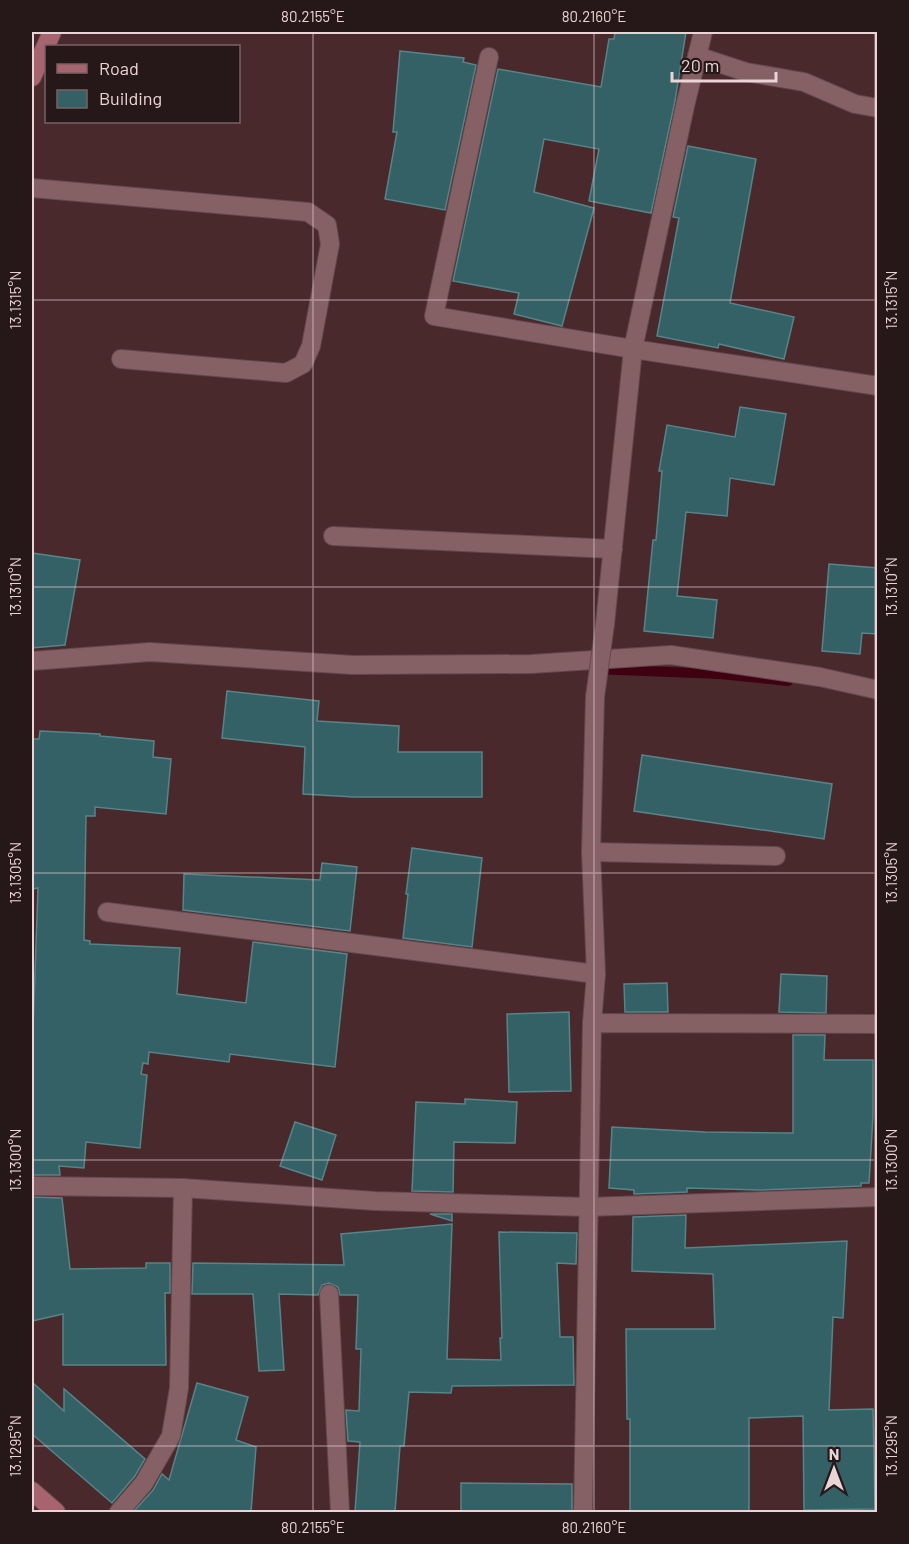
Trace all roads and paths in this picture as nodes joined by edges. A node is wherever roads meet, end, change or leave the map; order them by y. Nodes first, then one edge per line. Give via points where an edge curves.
1 (704, 32) edge
2 (45, 48) edge
3 (698, 56) junction
4 (489, 57) dead end
5 (32, 77) edge
6 (878, 108) edge
7 (32, 188) edge
8 (633, 349) junction
9 (121, 359) dead end
10 (878, 386) edge
11 (333, 536) dead end
12 (613, 549) junction
13 (32, 661) edge
14 (878, 690) edge
15 (591, 852) junction
16 (776, 856) dead end
17 (107, 912) dead end
18 (596, 974) junction
19 (592, 1023) junction
20 (878, 1024) edge
21 (32, 1186) edge
22 (183, 1188) junction
23 (878, 1197) edge
24 (587, 1206) junction
25 (329, 1294) dead end
26 (32, 1491) edge
27 (56, 1512) edge
28 (119, 1512) edge
29 (340, 1512) edge
30 (583, 1512) edge

1 - 3 street
2 - 5 street
3 - 6 street via 746,72 804,82 855,104
3 - 8 street
4 - 8 street via 434,316
7 - 9 street via 308,212 327,225 330,244 311,346 303,364 286,373
8 - 10 street
8 - 12 street
11 - 12 street
12 - 15 street, bridge via 595,697
13 - 14 street via 150,652 353,665 531,664 670,655 820,677
15 - 16 street
15 - 18 street
17 - 18 street
18 - 19 street
19 - 20 street
19 - 24 street
21 - 22 street
22 - 24 street via 375,1201
22 - 28 street via 179,1388 171,1436 144,1483
23 - 24 street
24 - 30 street
25 - 29 street
26 - 27 street

